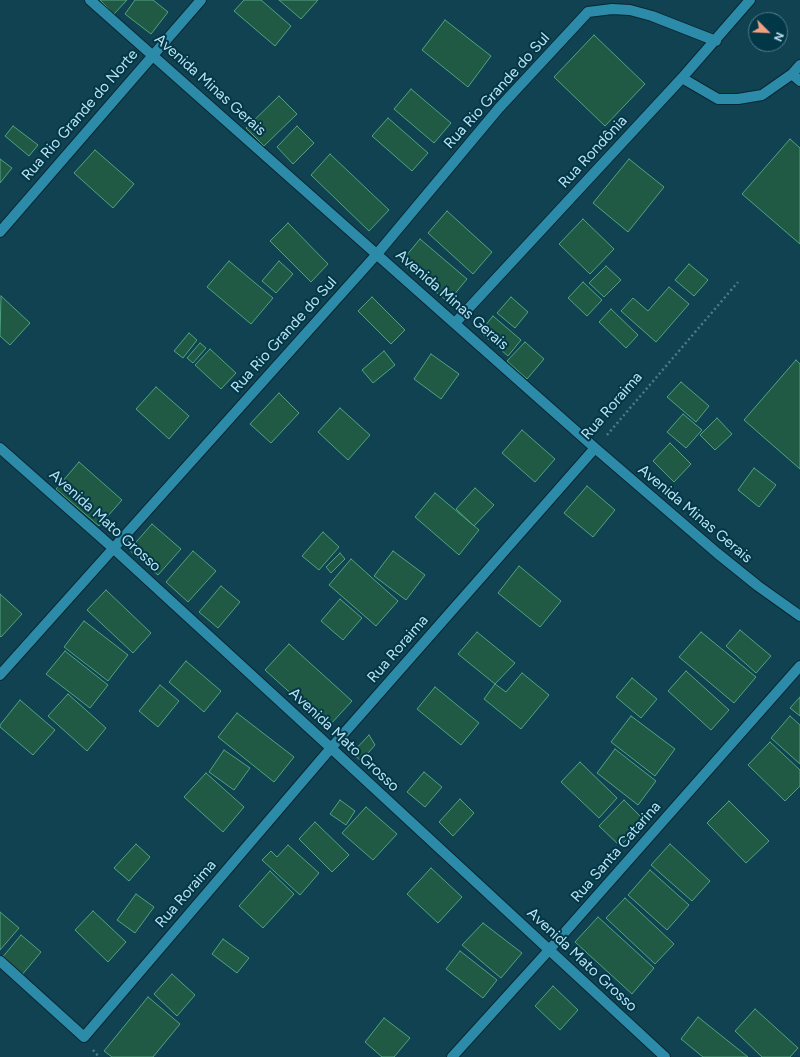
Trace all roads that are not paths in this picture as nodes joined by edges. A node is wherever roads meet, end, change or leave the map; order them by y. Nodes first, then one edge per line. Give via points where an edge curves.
1 (90, 0) edge
2 (200, 0) edge
3 (750, 0) edge
4 (716, 40) junction
5 (152, 54) junction
6 (800, 65) edge
7 (682, 78) junction
8 (796, 78) edge
9 (0, 232) edge
10 (377, 254) junction
11 (455, 323) junction
12 (0, 448) edge
13 (595, 448) junction
14 (113, 548) junction
15 (800, 616) edge
16 (800, 666) edge
17 (0, 675) edge
18 (331, 748) junction
19 (550, 949) junction
20 (0, 962) edge
21 (452, 1057) edge
22 (665, 1057) edge

1 - 5 street, Avenida Minas Gerais
2 - 5 street, Rua Rio Grande do Norte
3 - 4 street, Rua Rondônia
4 - 7 street, Rua Rondônia
4 - 10 street, Rua Rio Grande do Sul via 630,10 588,12 499,108
5 - 9 street, Rua Rio Grande do Norte
5 - 10 street, Avenida Minas Gerais
6 - 8 street
7 - 8 street via 718,99 738,99 762,95
7 - 11 street, Rua Rondônia
10 - 11 street, Avenida Minas Gerais
10 - 14 street, Rua Rio Grande do Sul
11 - 13 street, Avenida Minas Gerais
12 - 14 street, Avenida Mato Grosso
13 - 15 street, Avenida Minas Gerais via 717,553
13 - 18 street, Rua Roraima
14 - 17 street, Rua Rio Grande do Sul
14 - 18 street, Avenida Mato Grosso
16 - 19 street, Rua Santa Catarina
18 - 19 street, Avenida Mato Grosso
18 - 20 street, Rua Roraima via 84,1037
19 - 21 street, Rua Santa Catarina
19 - 22 street, Avenida Mato Grosso

